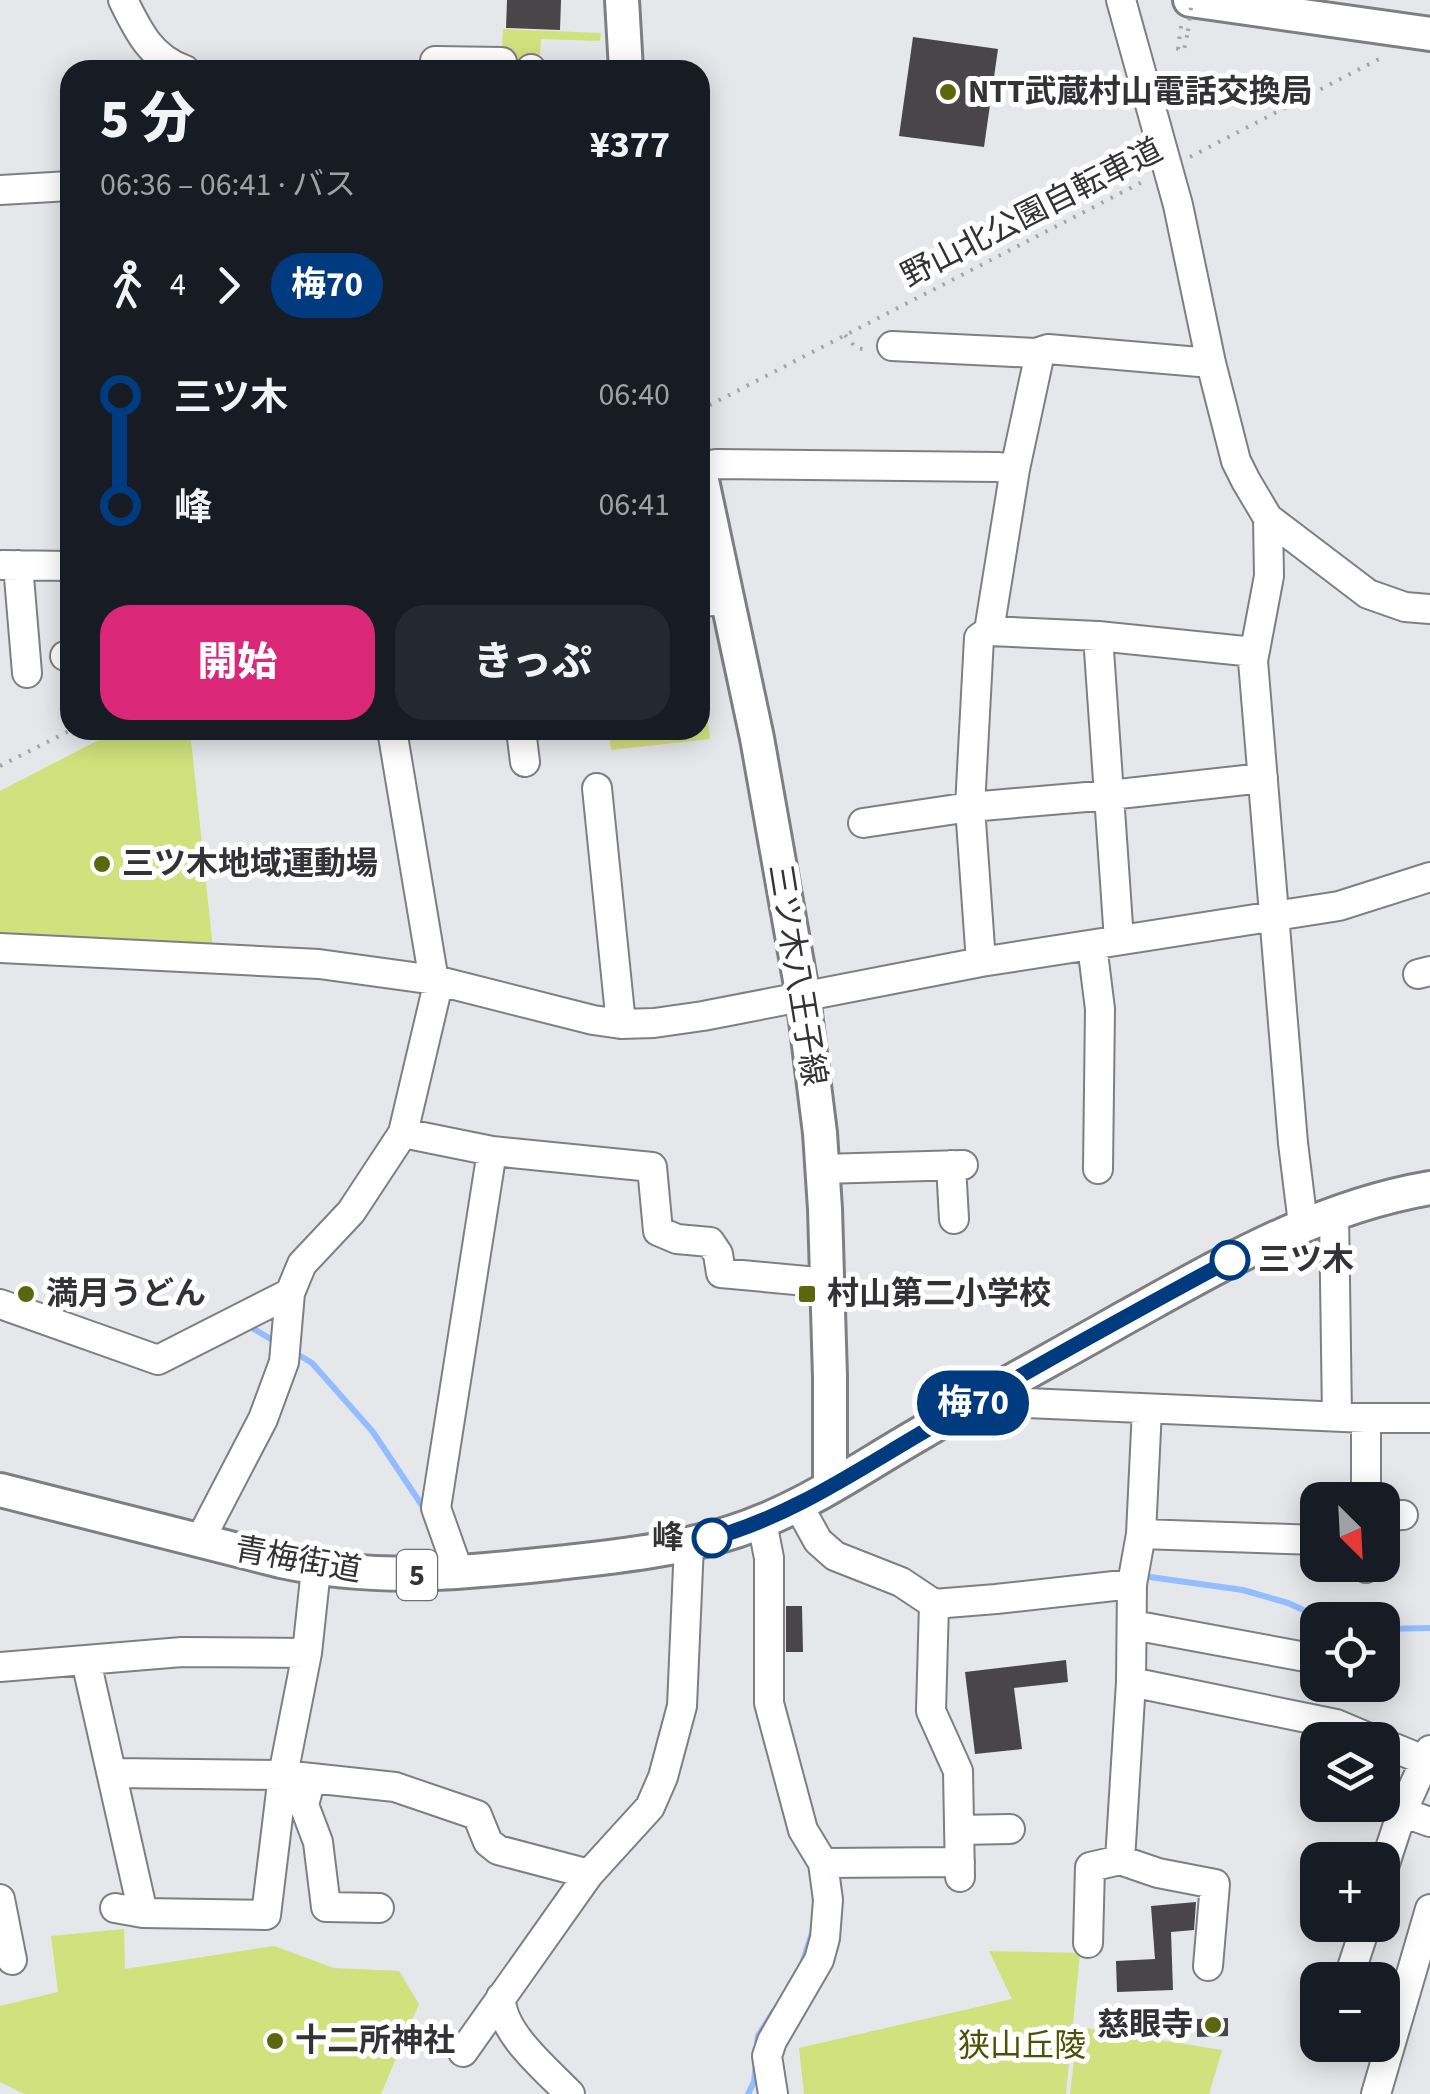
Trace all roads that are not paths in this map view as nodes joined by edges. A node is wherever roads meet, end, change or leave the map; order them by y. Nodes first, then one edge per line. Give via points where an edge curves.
1 (123, 0) edge
2 (622, 0) edge
3 (1121, 0) edge
4 (1188, 14) edge
5 (1430, 34) edge
6 (165, 60) edge
7 (625, 60) edge
8 (60, 187) edge
9 (0, 190) edge
10 (1036, 353) junction
11 (905, 354) dead end
12 (1210, 363) junction
13 (1015, 469) junction
14 (710, 473) edge
15 (1268, 518) junction
16 (9, 565) edge
17 (60, 566) edge
18 (710, 569) edge
19 (713, 601) edge
20 (1430, 609) edge
21 (989, 632) junction
22 (1098, 636) junction
23 (1254, 652) junction
24 (27, 673) dead end
25 (394, 740) edge
26 (522, 740) edge
27 (525, 762) dead end
28 (1263, 778) junction
29 (598, 788) dead end
30 (1110, 795) junction
31 (970, 806) junction
32 (863, 823) dead end
33 (1430, 877) edge
34 (1274, 917) junction
35 (1106, 943) junction
36 (0, 948) edge
37 (981, 962) junction
38 (435, 980) junction
39 (804, 997) junction
40 (621, 1024) junction
41 (403, 1132) junction
42 (492, 1151) junction
43 (822, 1169) junction
44 (1098, 1170) dead end
45 (1430, 1188) edge
46 (954, 1219) dead end
47 (1318, 1219) junction
48 (828, 1283) junction
49 (290, 1292) junction
50 (0, 1304) edge
51 (1007, 1384) junction
52 (1147, 1409) junction
53 (1337, 1416) junction
54 (1366, 1418) junction
55 (1430, 1418) edge
56 (1366, 1482) edge
57 (830, 1487) junction
58 (0, 1490) edge
59 (798, 1505) junction
60 (762, 1522) junction
61 (1141, 1534) junction
62 (1300, 1539) edge
63 (200, 1540) junction
64 (689, 1544) junction
65 (316, 1568) junction
66 (459, 1573) junction
67 (1132, 1584) junction
68 (934, 1604) junction
69 (1133, 1625) junction
70 (306, 1653) junction
71 (1300, 1656) edge
72 (86, 1661) junction
73 (0, 1668) edge
74 (1131, 1682) junction
75 (1326, 1722) edge
76 (1400, 1748) edge
77 (1427, 1755) edge
78 (113, 1773) junction
79 (297, 1777) junction
80 (1402, 1812) junction
81 (1430, 1822) edge
82 (1010, 1828) dead end
83 (959, 1830) junction
84 (1392, 1842) edge
85 (1120, 1860) junction
86 (822, 1863) junction
87 (589, 1874) junction
88 (0, 1899) edge
89 (379, 1908) dead end
90 (1430, 1908) edge
91 (1088, 1943) dead end
92 (12, 1960) dead end
93 (1208, 1966) dead end
94 (501, 1997) junction
95 (464, 2052) dead end
96 (570, 2094) edge
97 (773, 2094) edge
98 (1376, 2094) edge

1 - 6 street via 140,34
2 - 7 main road
3 - 12 street via 1178,204
4 - 5 main road
8 - 9 street
10 - 11 street
10 - 12 street
10 - 13 street
12 - 15 street via 1236,462
13 - 14 street via 716,464
13 - 21 street
15 - 20 street via 1368,594
15 - 23 street via 1269,576
16 - 17 street
16 - 24 street via 22,582
18 - 19 main road, 三ツ木八王子線
19 - 39 main road, 三ツ木八王子線 via 767,792
21 - 22 street
21 - 31 street via 978,638
22 - 23 street
22 - 30 street
23 - 28 street
25 - 38 street
26 - 27 street
28 - 30 street
28 - 34 street
29 - 40 street
30 - 31 street
30 - 35 street
31 - 32 street
31 - 37 street
33 - 34 street via 1356,902
34 - 35 street
34 - 47 street via 1293,1143
35 - 37 street
35 - 44 street
36 - 38 street via 319,964
37 - 39 street
38 - 40 street
38 - 41 street
39 - 40 street
39 - 43 main road, 三ツ木八王子線
41 - 42 street
41 - 49 street via 351,1212 302,1264
42 - 48 street via 652,1167 658,1231 710,1242 721,1273
42 - 66 street via 436,1508
43 - 46 street via 957,1165
43 - 48 main road, 三ツ木八王子線
45 - 47 main road, 5
47 - 51 main road, 5 via 1262,1242
47 - 53 street
48 - 57 main road, 三ツ木八王子線
49 - 50 street via 158,1360
49 - 63 street via 284,1362 250,1446
51 - 52 street via 1027,1403
51 - 57 main road, 5
52 - 53 street
52 - 61 street
53 - 54 street
54 - 55 street
54 - 56 street
57 - 59 main road, 青梅街道 / 5
58 - 63 main road, 青梅街道 / 5
59 - 60 main road, 青梅街道 / 5
59 - 68 street via 835,1556 901,1582
60 - 64 main road, 青梅街道 / 5
60 - 86 street via 769,1558 770,1703 803,1830
61 - 62 street
61 - 67 street
63 - 65 main road, 青梅街道 / 5
64 - 66 main road, 青梅街道 / 5
64 - 87 street via 682,1706 663,1778 650,1807
65 - 66 main road, 青梅街道 / 5
65 - 70 street
67 - 68 street
67 - 69 street
68 - 83 street via 930,1711 958,1771
69 - 71 street
69 - 74 street
70 - 72 street via 182,1652
70 - 79 street
72 - 73 street
72 - 78 street
74 - 75 street
74 - 85 street
76 - 77 street
77 - 80 street
78 - 79 street
78 - 79 street via 129,1911 266,1914
79 - 87 street via 395,1788 477,1814 498,1850
79 - 89 street via 318,1842 326,1907
80 - 81 street
80 - 84 street
82 - 83 street
83 - 86 street via 960,1870
85 - 91 street via 1090,1866
85 - 93 street via 1215,1884
86 - 97 street via 828,1900 820,1960 772,2041 767,2056
87 - 94 street
88 - 92 street
90 - 98 street
94 - 95 street
94 - 96 street via 500,2010 515,2036

